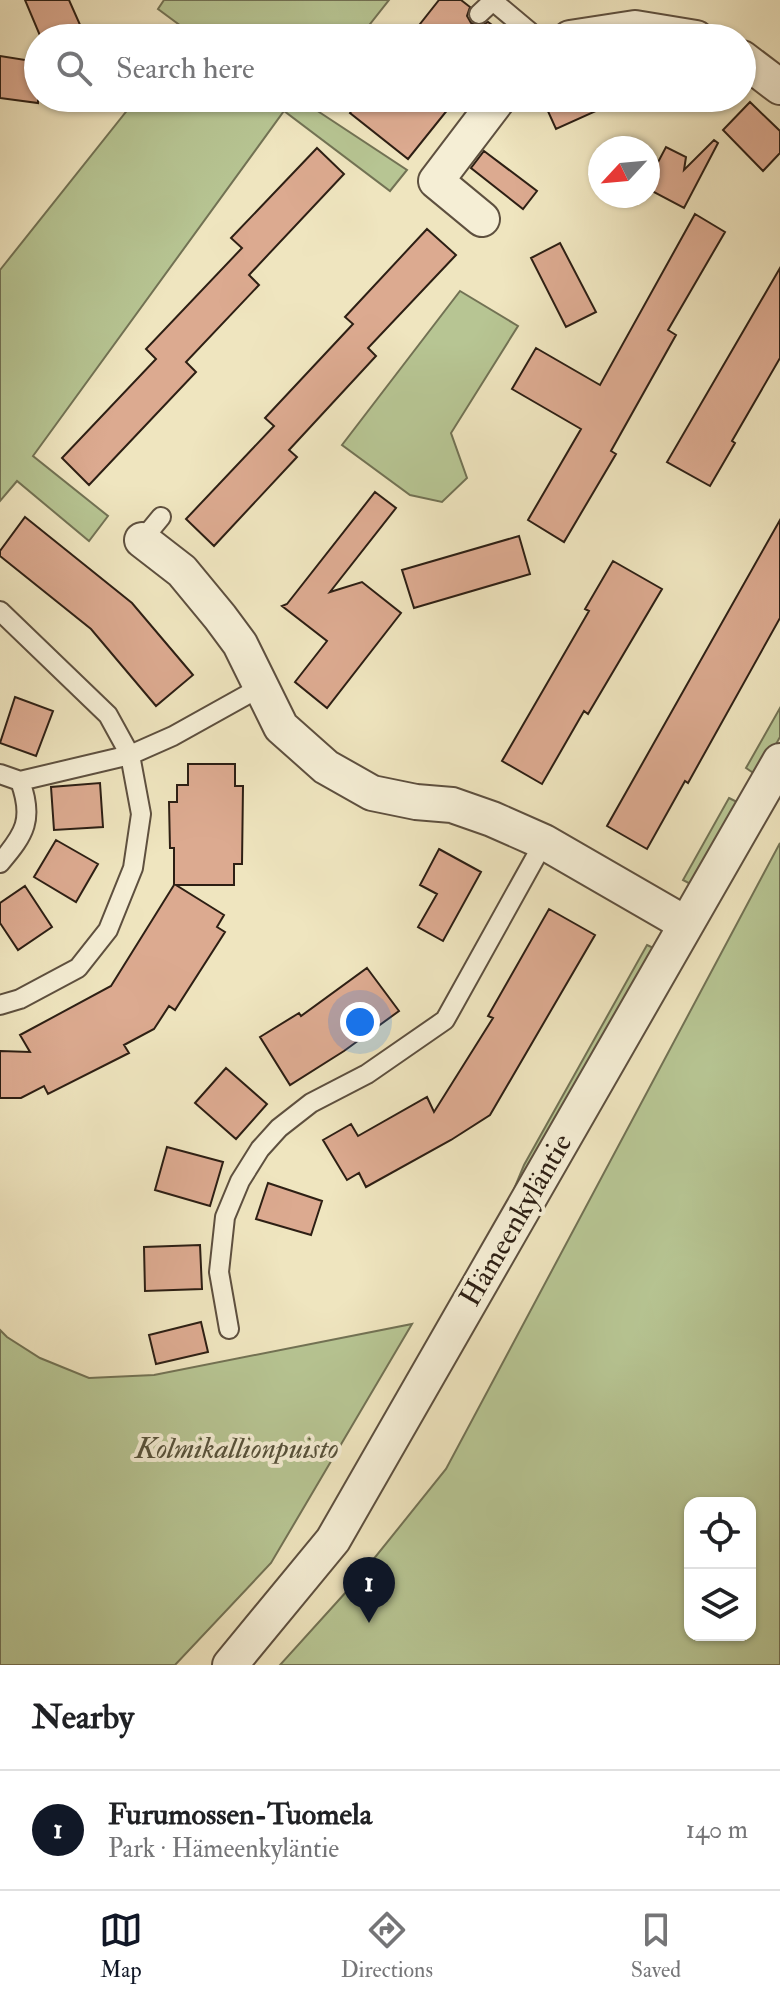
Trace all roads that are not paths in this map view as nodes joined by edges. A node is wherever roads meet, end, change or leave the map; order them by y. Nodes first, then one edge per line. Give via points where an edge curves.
1 (479, 14) dead end
2 (520, 24) edge
3 (756, 69) edge
4 (780, 87) edge
5 (488, 112) edge
6 (482, 219) dead end
7 (151, 528) dead end
8 (0, 611) edge
9 (261, 687) junction
10 (130, 755) junction
11 (780, 761) edge
12 (0, 774) edge
13 (20, 781) junction
14 (544, 842) junction
15 (0, 863) edge
16 (686, 924) junction
17 (0, 1005) edge
18 (229, 1329) dead end
19 (230, 1665) edge

1 - 2 lane via 493,1
3 - 4 street
5 - 6 street via 436,181
7 - 9 street via 240,644
8 - 10 lane via 108,715
9 - 10 lane
9 - 14 street via 281,727 308,753 372,793 452,805
10 - 13 lane
10 - 17 lane via 141,814 133,868 108,930 78,968
11 - 16 street, Hämeenkyläntie
12 - 13 lane
13 - 15 lane via 28,803 21,838
14 - 16 street
14 - 18 lane via 445,1020 367,1074 311,1103 260,1149 225,1217 219,1272
16 - 19 street, Hämeenkyläntie via 333,1540

